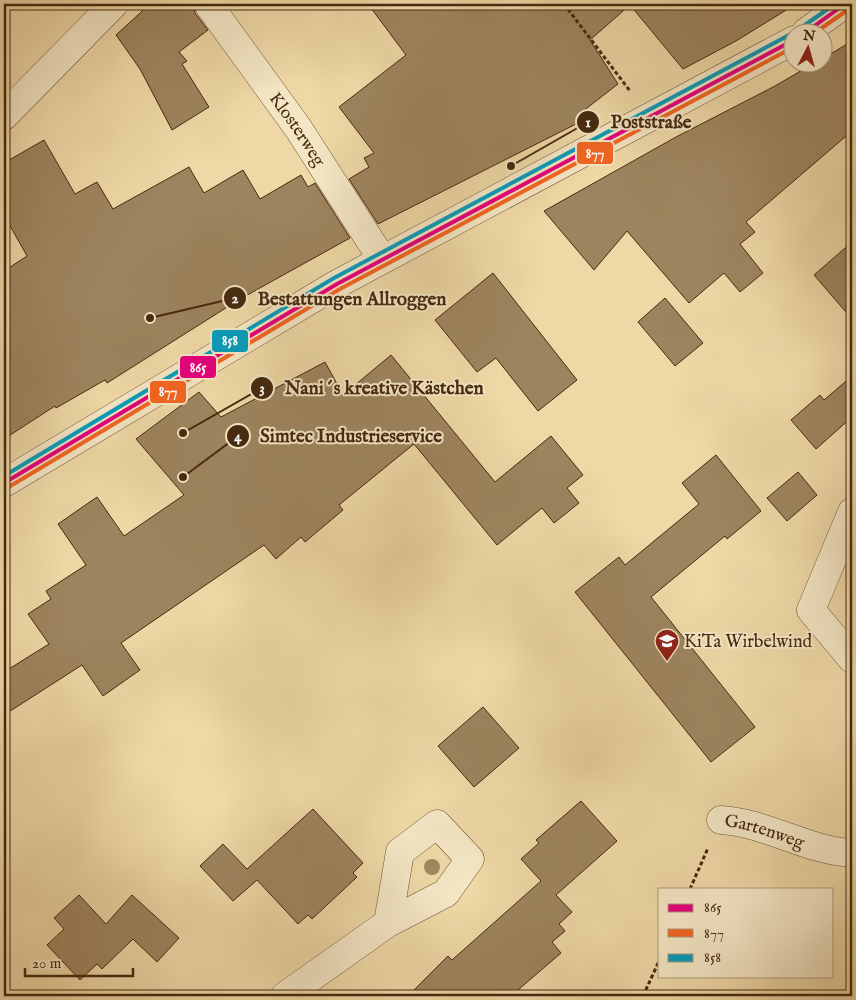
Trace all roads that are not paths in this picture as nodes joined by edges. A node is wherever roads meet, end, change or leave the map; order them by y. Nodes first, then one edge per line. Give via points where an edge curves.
1 (114, 4) edge
2 (208, 4) edge
3 (845, 4) edge
4 (820, 22) edge
5 (784, 45) edge
6 (4, 116) edge
7 (382, 259) junction
8 (4, 483) edge
9 (852, 512) edge
10 (852, 659) edge
11 (721, 820) road end
12 (852, 853) edge
13 (388, 923) dead end
14 (286, 996) edge

1 - 6 street
2 - 7 street, Klosterweg via 298,128
3 - 4 street
5 - 7 street
7 - 8 street
9 - 10 street via 811,610
11 - 12 street, Gartenweg via 752,824 811,844
13 - 14 street

